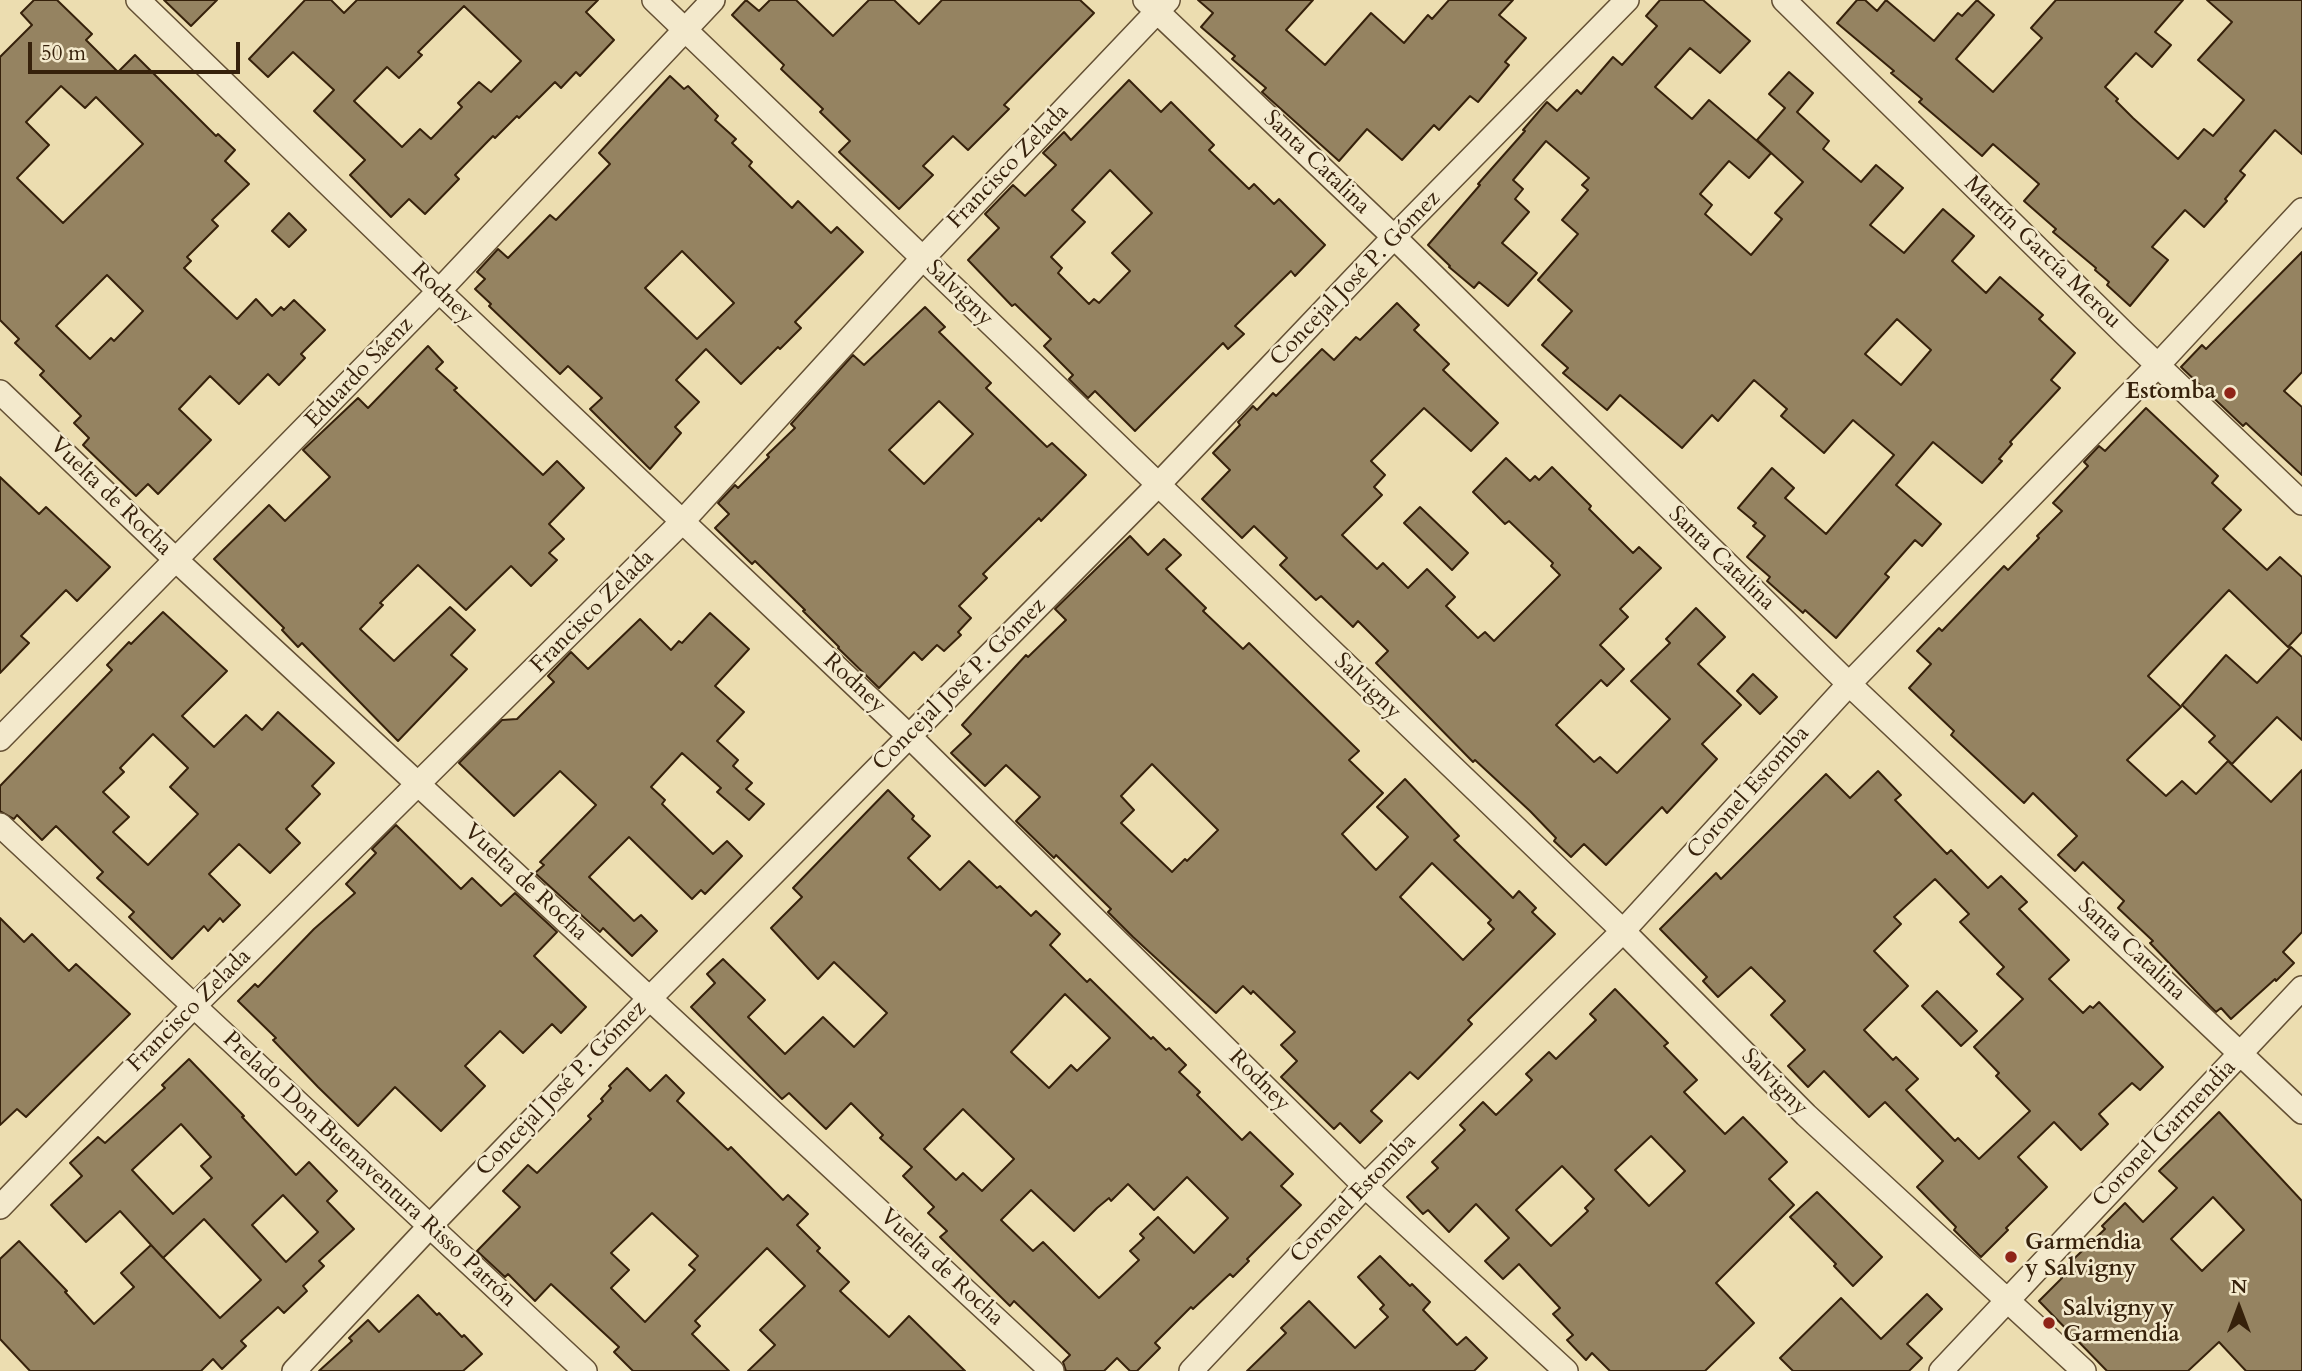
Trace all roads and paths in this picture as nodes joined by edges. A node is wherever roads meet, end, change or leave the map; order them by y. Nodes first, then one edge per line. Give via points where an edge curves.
1 (138, 0) edge
2 (654, 0) edge
3 (713, 0) edge
4 (1627, 0) edge
5 (1784, 0) edge
6 (1157, 4) edge
7 (684, 30) junction
8 (2302, 210) edge
9 (1394, 237) junction
10 (922, 259) junction
11 (439, 291) junction
12 (2158, 365) junction
13 (0, 392) edge
14 (1157, 486) junction
15 (2302, 503) edge
16 (682, 522) junction
17 (176, 560) junction
18 (1849, 684) junction
19 (909, 736) junction
20 (0, 739) edge
21 (418, 785) junction
22 (0, 825) edge
23 (1623, 931) junction
24 (2302, 988) edge
25 (650, 998) junction
26 (194, 1006) junction
27 (2241, 1054) junction
28 (2302, 1112) edge
29 (1365, 1186) junction
30 (0, 1207) edge
31 (430, 1226) junction
32 (2008, 1299) junction
33 (294, 1371) edge
34 (585, 1371) edge
35 (1052, 1371) edge
36 (1191, 1371) edge
37 (1566, 1371) edge
38 (1941, 1371) edge
39 (2084, 1371) edge

1 - 11 street, Rodney
2 - 7 street, Salvigny
3 - 7 street, Eduardo Sáenz
4 - 9 street, Concejal José P. Gómez
5 - 12 street, Martín García Merou
6 - 9 street, Santa Catalina
6 - 10 street, Francisco Zelada
7 - 10 street, Salvigny
7 - 11 street, Eduardo Sáenz
8 - 12 street, Coronel Estomba
9 - 14 street, Concejal José P. Gómez
9 - 18 street, Santa Catalina
10 - 14 street, Salvigny
10 - 16 street, Francisco Zelada
11 - 16 street, Rodney
11 - 17 street, Eduardo Sáenz
12 - 15 street, Martín García Merou
12 - 18 street, Coronel Estomba
13 - 17 street, Vuelta de Rocha
14 - 19 street, Concejal José P. Gómez
14 - 23 street, Salvigny
16 - 19 street, Rodney
16 - 21 street, Francisco Zelada
17 - 20 street, Eduardo Sáenz
17 - 21 street, Vuelta de Rocha
18 - 23 street, Coronel Estomba
18 - 27 street, Santa Catalina
19 - 25 street, Concejal José P. Gómez
19 - 29 street, Rodney
21 - 25 street, Vuelta de Rocha
21 - 26 street, Francisco Zelada
22 - 26 street, Prelado Don Buenaventura Risso Patrón
23 - 29 street, Coronel Estomba
23 - 32 street, Salvigny via 1806,1115
24 - 27 street, Coronel Garmendia
25 - 31 street, Concejal José P. Gómez
25 - 35 street, Vuelta de Rocha
26 - 30 street, Francisco Zelada
26 - 31 street, Prelado Don Buenaventura Risso Patrón
27 - 28 street, Santa Catalina
27 - 32 street, Coronel Garmendia
29 - 36 street, Coronel Estomba
29 - 37 street, Rodney
31 - 33 street, Concejal José P. Gómez
31 - 34 street, Prelado Don Buenaventura Risso Patrón
32 - 38 street, Coronel Garmendia
32 - 39 street, Salvigny

